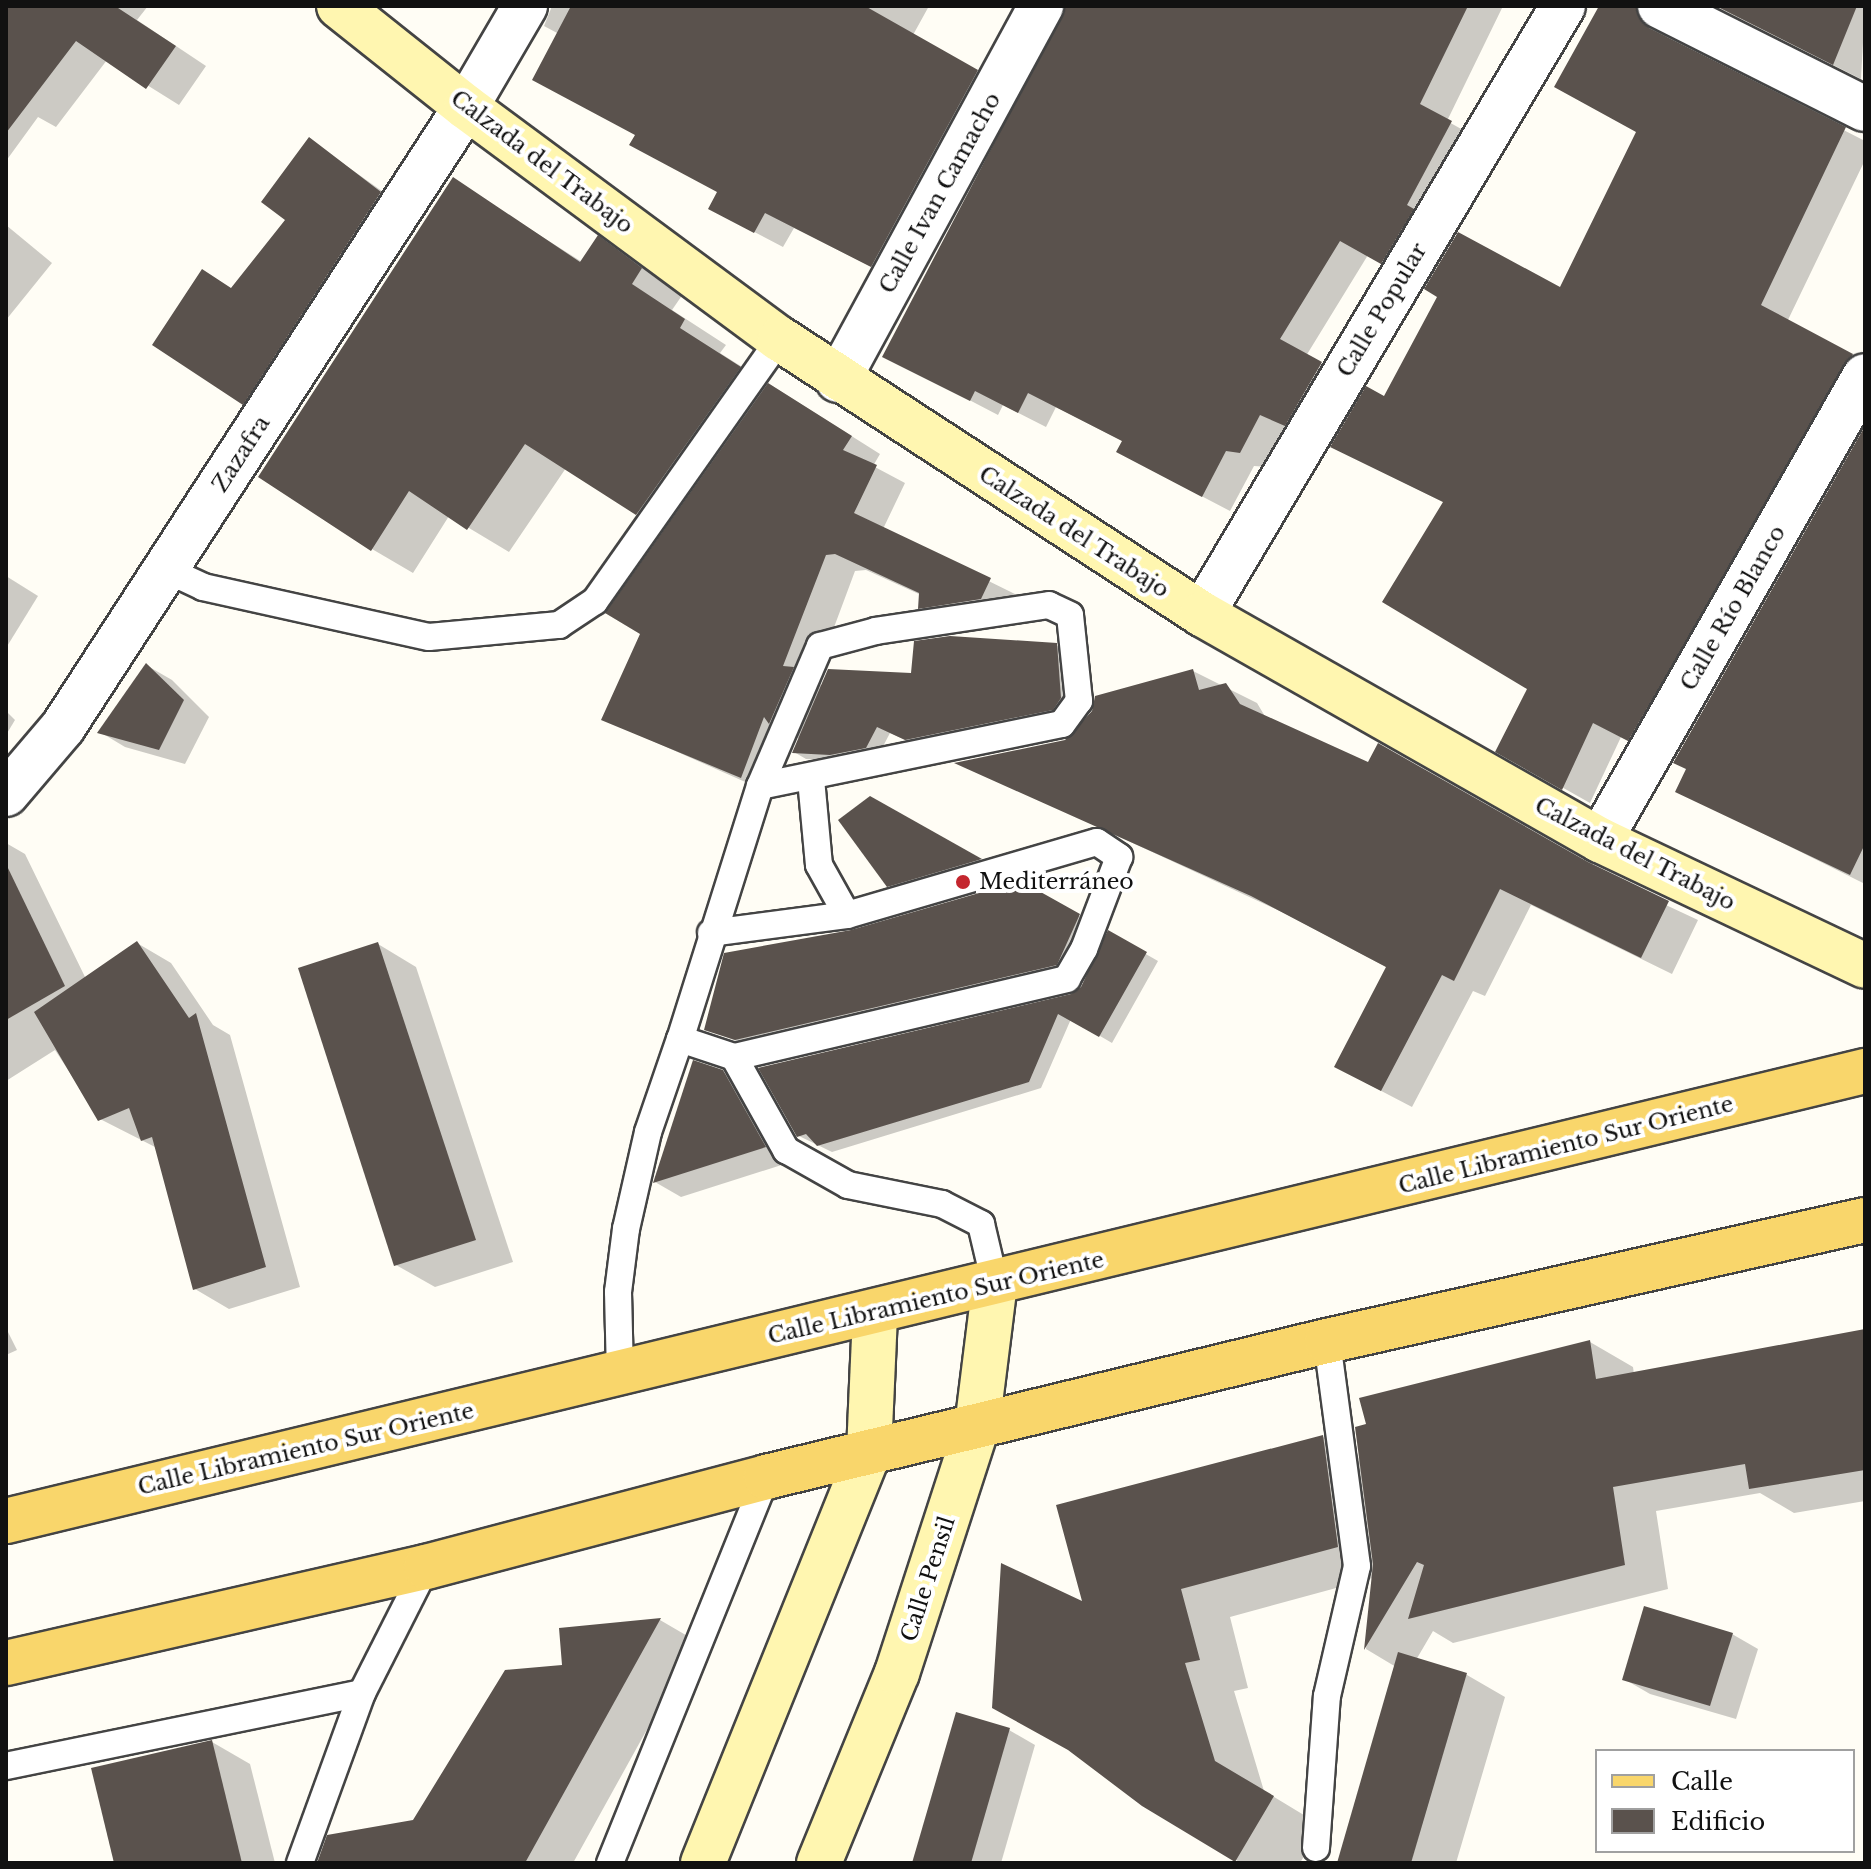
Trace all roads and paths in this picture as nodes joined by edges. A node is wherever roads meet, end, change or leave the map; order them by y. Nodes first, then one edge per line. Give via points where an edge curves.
1 (339, 6) edge
2 (525, 6) edge
3 (1041, 6) edge
4 (1563, 6) edge
5 (1660, 6) edge
6 (466, 107) junction
7 (1865, 109) edge
8 (780, 339) junction
9 (1865, 376) edge
10 (838, 380) junction
11 (167, 570) junction
12 (1202, 614) junction
13 (811, 779) junction
14 (760, 786) junction
15 (6, 794) edge
16 (1600, 840) junction
17 (847, 915) junction
18 (711, 933) junction
19 (1864, 963) edge
20 (680, 1039) junction
21 (734, 1057) junction
22 (1865, 1071) edge
23 (1865, 1220) edge
24 (995, 1283) junction
25 (875, 1313) junction
26 (1327, 1341) junction
27 (620, 1374) junction
28 (977, 1427) junction
29 (869, 1452) junction
30 (766, 1477) junction
31 (6, 1521) edge
32 (426, 1567) junction
33 (6, 1663) edge
34 (362, 1693) junction
35 (6, 1766) edge
36 (1316, 1848) dead end
37 (300, 1863) edge
38 (610, 1863) edge
39 (703, 1863) edge
40 (819, 1863) edge

1 - 6 street, Calzada del Trabajo
2 - 6 street, Zazafra
3 - 10 street, Calle Ivan Camacho
4 - 12 street, Calle Popular
5 - 7 street
6 - 8 street, Calzada del Trabajo
6 - 11 street, Zazafra
8 - 10 street, Calzada del Trabajo
8 - 11 lane via 595,601 559,625 429,637 203,587
9 - 16 street, Calle Río Blanco
10 - 12 street, Calzada del Trabajo
11 - 15 street, Zazafra via 63,727
12 - 16 street, Calzada del Trabajo
13 - 14 lane
13 - 14 lane via 1062,724 1079,701 1070,615 1049,605 876,631 820,646
13 - 17 lane via 819,865
14 - 18 lane
16 - 19 street, Calzada del Trabajo
17 - 18 lane
17 - 21 lane via 1097,842 1119,857 1067,979
18 - 20 lane
20 - 21 lane
20 - 27 lane via 648,1132 626,1229 618,1292
21 - 24 lane via 786,1150 848,1185 942,1204 981,1224
22 - 24 main road, Calle Libramiento Sur Oriente
23 - 26 main road
24 - 25 main road, Calle Libramiento Sur Oriente
24 - 28 street, Calle Pensil
25 - 27 main road, Calle Libramiento Sur Oriente
25 - 29 street
26 - 28 main road
26 - 36 lane via 1357,1566 1327,1696
27 - 31 main road, Calle Libramiento Sur Oriente
28 - 29 main road
28 - 40 street, Calle Pensil via 897,1673
29 - 30 main road
29 - 39 street
30 - 32 main road
30 - 38 lane
32 - 33 main road
32 - 34 lane
34 - 35 lane
34 - 37 lane

